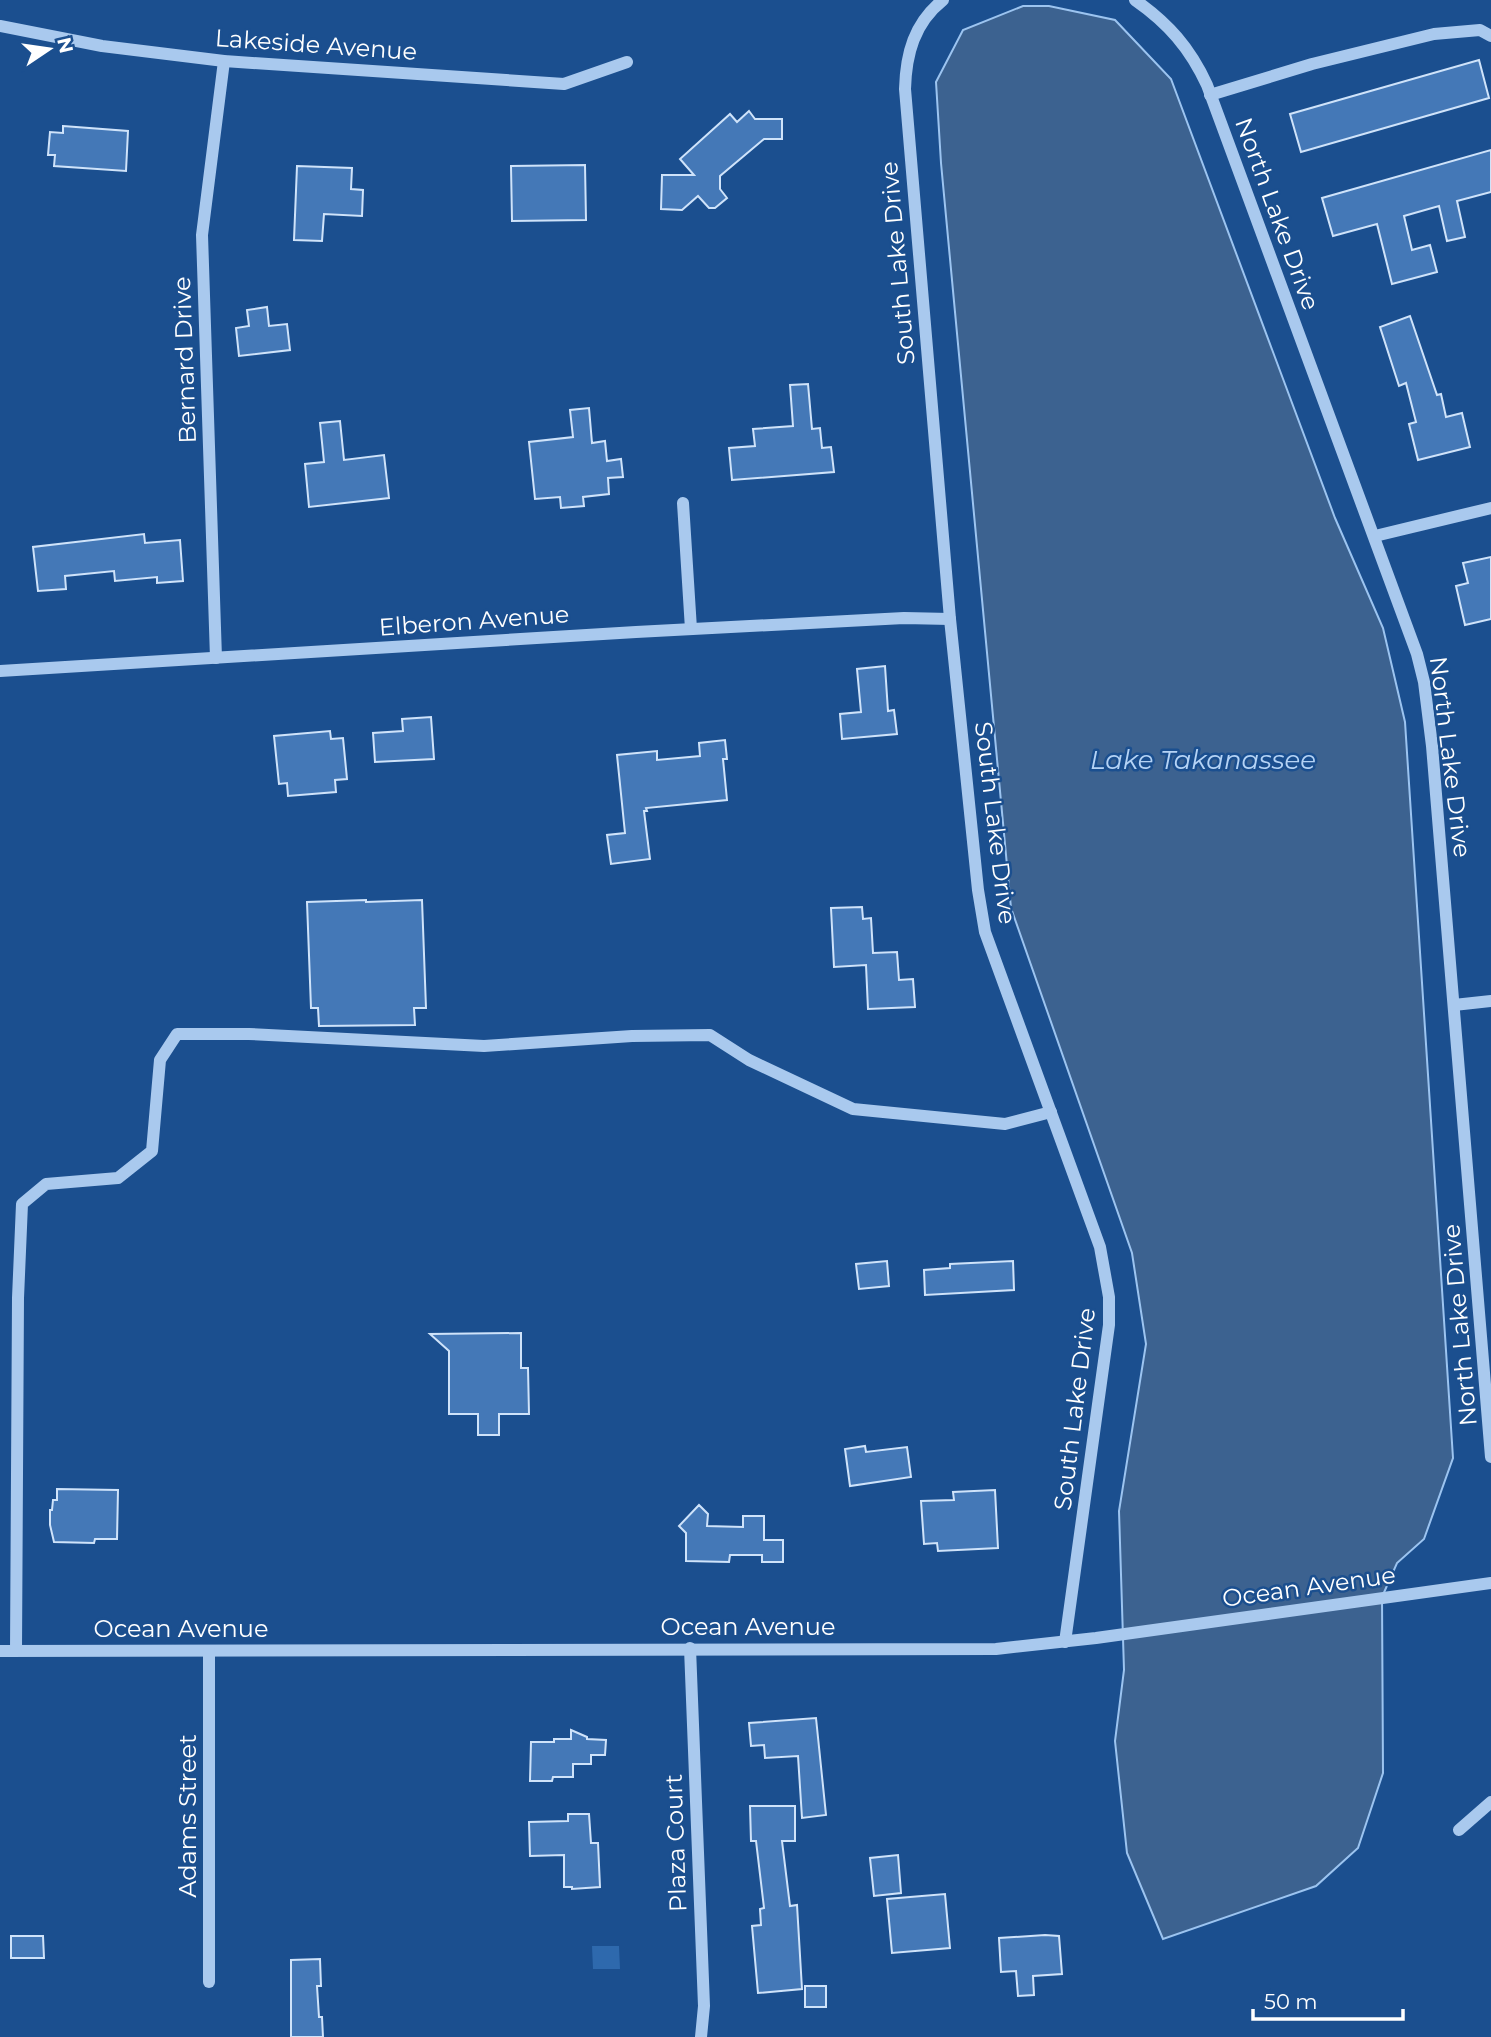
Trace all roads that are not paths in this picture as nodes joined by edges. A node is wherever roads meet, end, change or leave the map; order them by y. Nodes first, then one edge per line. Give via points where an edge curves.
1 (943, 0) edge
2 (1135, 0) edge
3 (0, 26) edge
4 (1491, 36) edge
5 (224, 61) junction
6 (627, 62) dead end
7 (1210, 94) junction
8 (683, 503) dead end
9 (1491, 508) edge
10 (1375, 536) junction
11 (950, 619) junction
12 (691, 629) junction
13 (216, 658) junction
14 (0, 670) edge
15 (1491, 1002) edge
16 (1454, 1004) junction
17 (1051, 1112) junction
18 (1485, 1302) edge
19 (1491, 1457) edge
20 (1491, 1583) edge
21 (1065, 1642) junction
22 (690, 1648) junction
23 (0, 1651) edge
24 (16, 1651) junction
25 (209, 1651) junction
26 (1491, 1801) edge
27 (1458, 1830) dead end
28 (209, 1982) dead end
29 (701, 2037) edge

1 - 11 street, South Lake Drive via 912,40 905,89
2 - 7 street, North Lake Drive via 1174,32 1200,69
3 - 5 street, Lakeside Avenue via 102,46
4 - 7 street via 1480,30 1434,34
5 - 6 street, Lakeside Avenue via 564,83
5 - 13 street, Bernard Drive via 202,235
7 - 10 street, North Lake Drive
8 - 12 street
9 - 10 street
10 - 16 street, North Lake Drive via 1424,682
11 - 12 street, Elberon Avenue
11 - 17 street, South Lake Drive via 985,932
12 - 13 street, Elberon Avenue
13 - 14 street, Elberon Avenue
15 - 16 street
16 - 18 street, North Lake Drive
17 - 21 street, South Lake Drive via 1100,1247 1109,1297 1106,1353
17 - 24 street via 1005,1124 853,1109 749,1060 710,1034 484,1046 177,1034 160,1060 152,1151 118,1178 46,1184 22,1204
18 - 19 street, North Lake Drive
20 - 21 street, Ocean Avenue
21 - 22 street, Ocean Avenue via 996,1649
22 - 25 street, Ocean Avenue
22 - 29 street, Plaza Court via 704,2006
23 - 24 street, Ocean Avenue
24 - 25 street, Ocean Avenue
25 - 28 street, Adams Street
26 - 27 street

